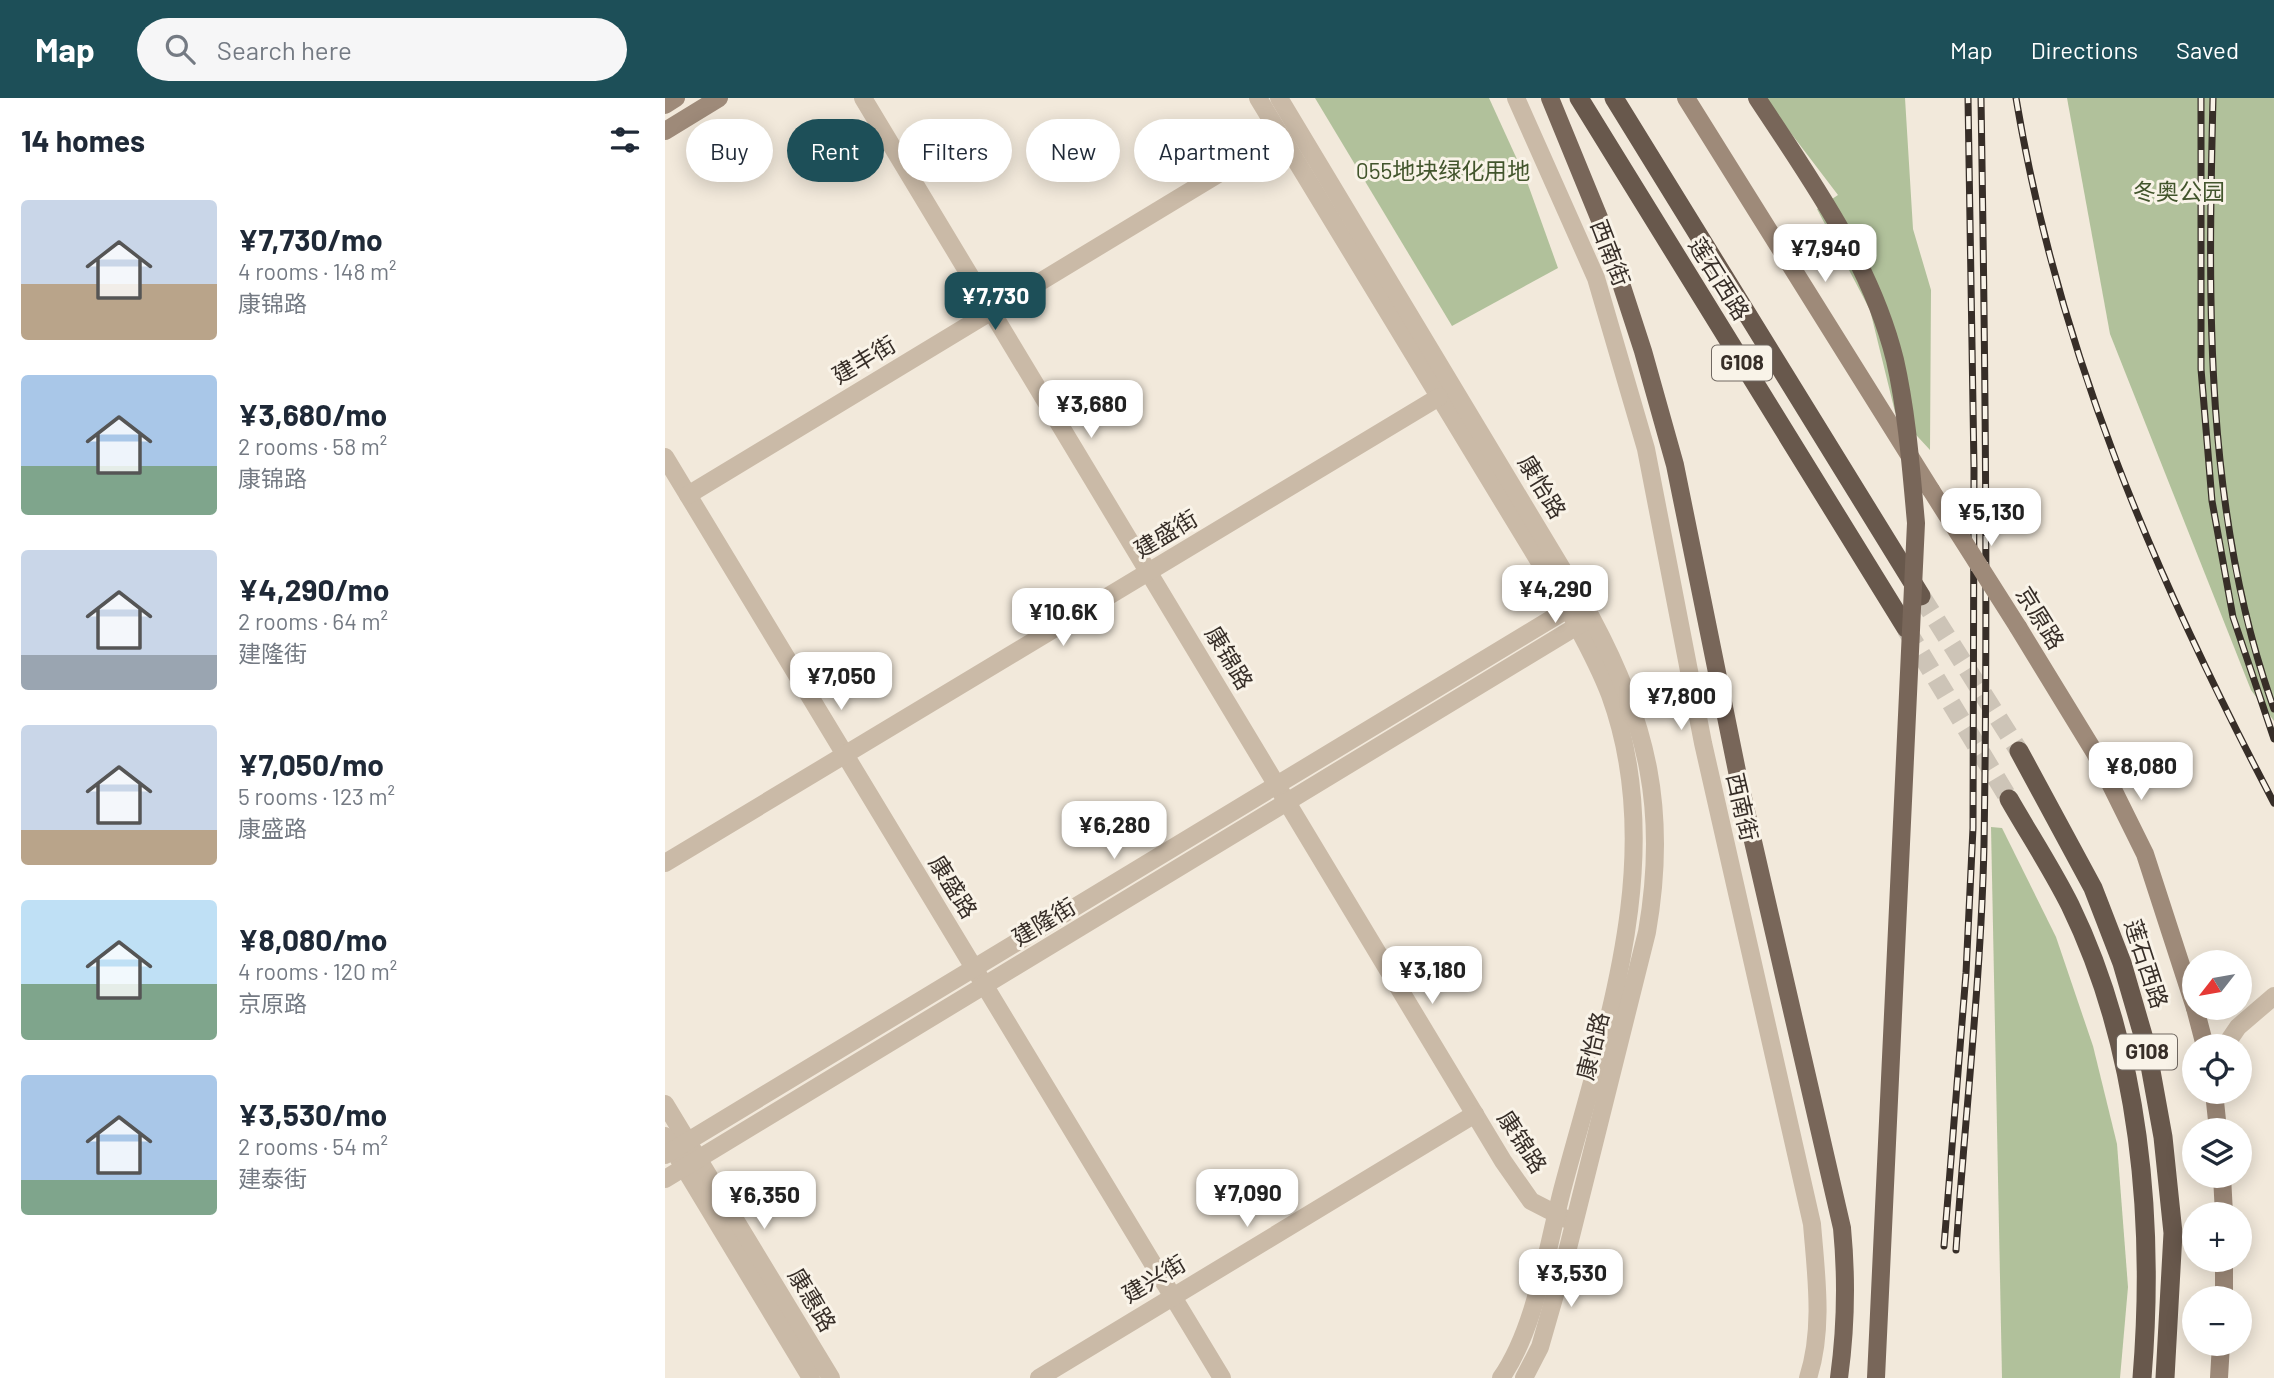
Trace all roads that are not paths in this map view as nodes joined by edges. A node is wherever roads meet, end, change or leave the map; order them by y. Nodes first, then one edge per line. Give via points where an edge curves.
1 (719, 98) edge
2 (863, 98) edge
3 (1258, 98) edge
4 (1279, 98) edge
5 (1516, 98) edge
6 (1551, 98) edge
7 (1579, 98) edge
8 (1614, 98) edge
9 (1686, 98) edge
10 (1757, 98) edge
11 (671, 100) edge
12 (684, 119) junction
13 (1271, 119) edge
14 (665, 131) edge
15 (1294, 157) edge
16 (1205, 182) edge
17 (990, 312) junction
18 (1439, 397) junction
19 (665, 457) edge
20 (688, 495) junction
21 (1149, 573) junction
22 (1921, 596) tunnel mouth
23 (1575, 605) junction
24 (1584, 622) junction
25 (1906, 628) tunnel mouth
26 (2018, 751) tunnel mouth
27 (845, 757) junction
28 (1277, 785) junction
29 (2009, 799) tunnel mouth
30 (1287, 802) junction
31 (665, 863) edge
32 (974, 968) junction
33 (2182, 968) edge
34 (986, 986) junction
35 (2274, 996) edge
36 (2233, 1034) edge
37 (665, 1104) edge
38 (1475, 1114) junction
39 (673, 1146) edge
40 (691, 1164) junction
41 (665, 1179) edge
42 (1564, 1218) junction
43 (1173, 1296) junction
44 (2220, 1356) edge
45 (811, 1378) edge
46 (831, 1378) edge
47 (1039, 1378) edge
48 (1222, 1378) edge
49 (1501, 1378) edge
50 (1524, 1378) edge
51 (1808, 1378) edge
52 (1839, 1378) edge
53 (1876, 1378) edge
54 (2142, 1378) edge
55 (2165, 1378) edge
56 (2218, 1378) edge

1 - 12 main road
2 - 17 street, 康锦路
3 - 13 street, 康怡路
4 - 23 street, 康怡路
5 - 51 street, 西南街 via 1596,278 1646,449 1703,743 1812,1224 1818,1301
6 - 52 main road via 1602,225 1675,465 1738,776 1842,1228 1847,1297
7 - 25 highway, 莲石西路 / G108
8 - 22 highway, 莲石西路 / G108
9 - 33 main road, 京原路, bridge via 2095,753 2145,854
10 - 53 main road, bridge via 1856,257 1894,359 1909,439 1916,523
11 - 12 street
12 - 14 main road
15 - 18 street, 康怡路
16 - 17 street, 建丰街
17 - 20 street, 建丰街
17 - 21 street, 康锦路
18 - 21 street, 建盛街
18 - 23 street, 康怡路
19 - 20 street, 康盛路
20 - 27 street, 康盛路
21 - 27 street, 建盛街
21 - 28 street, 康锦路
23 - 24 street, 康怡路
23 - 28 street, 建隆街
24 - 30 street, 建隆街
24 - 42 street, 康怡路 via 1615,663 1648,755 1655,815 1654,876 1647,932
26 - 55 highway, 莲石西路 / G108 via 2093,888 2122,963 2147,1049 2163,1137 2173,1233
27 - 31 street, 建盛街
27 - 32 street, 康盛路
28 - 30 street, 康锦路
28 - 32 street, 建隆街
29 - 54 highway, G108 via 2070,906 2098,975 2122,1058 2138,1143 2145,1237
30 - 34 street, 建隆街
30 - 38 street, 康锦路
32 - 34 street, 康盛路
32 - 39 street, 建隆街
34 - 40 street, 建隆街
34 - 43 street, 康盛路
35 - 36 street
37 - 39 street, 康惠路
38 - 42 street, 康锦路 via 1531,1201
38 - 43 street, 建兴街
39 - 40 street, 康惠路
40 - 41 street, 建隆街
40 - 45 street, 康惠路
40 - 46 street, 康惠路
42 - 49 street
42 - 50 street via 1540,1347
43 - 47 street, 建兴街
43 - 48 street, 康盛路
44 - 56 main road

